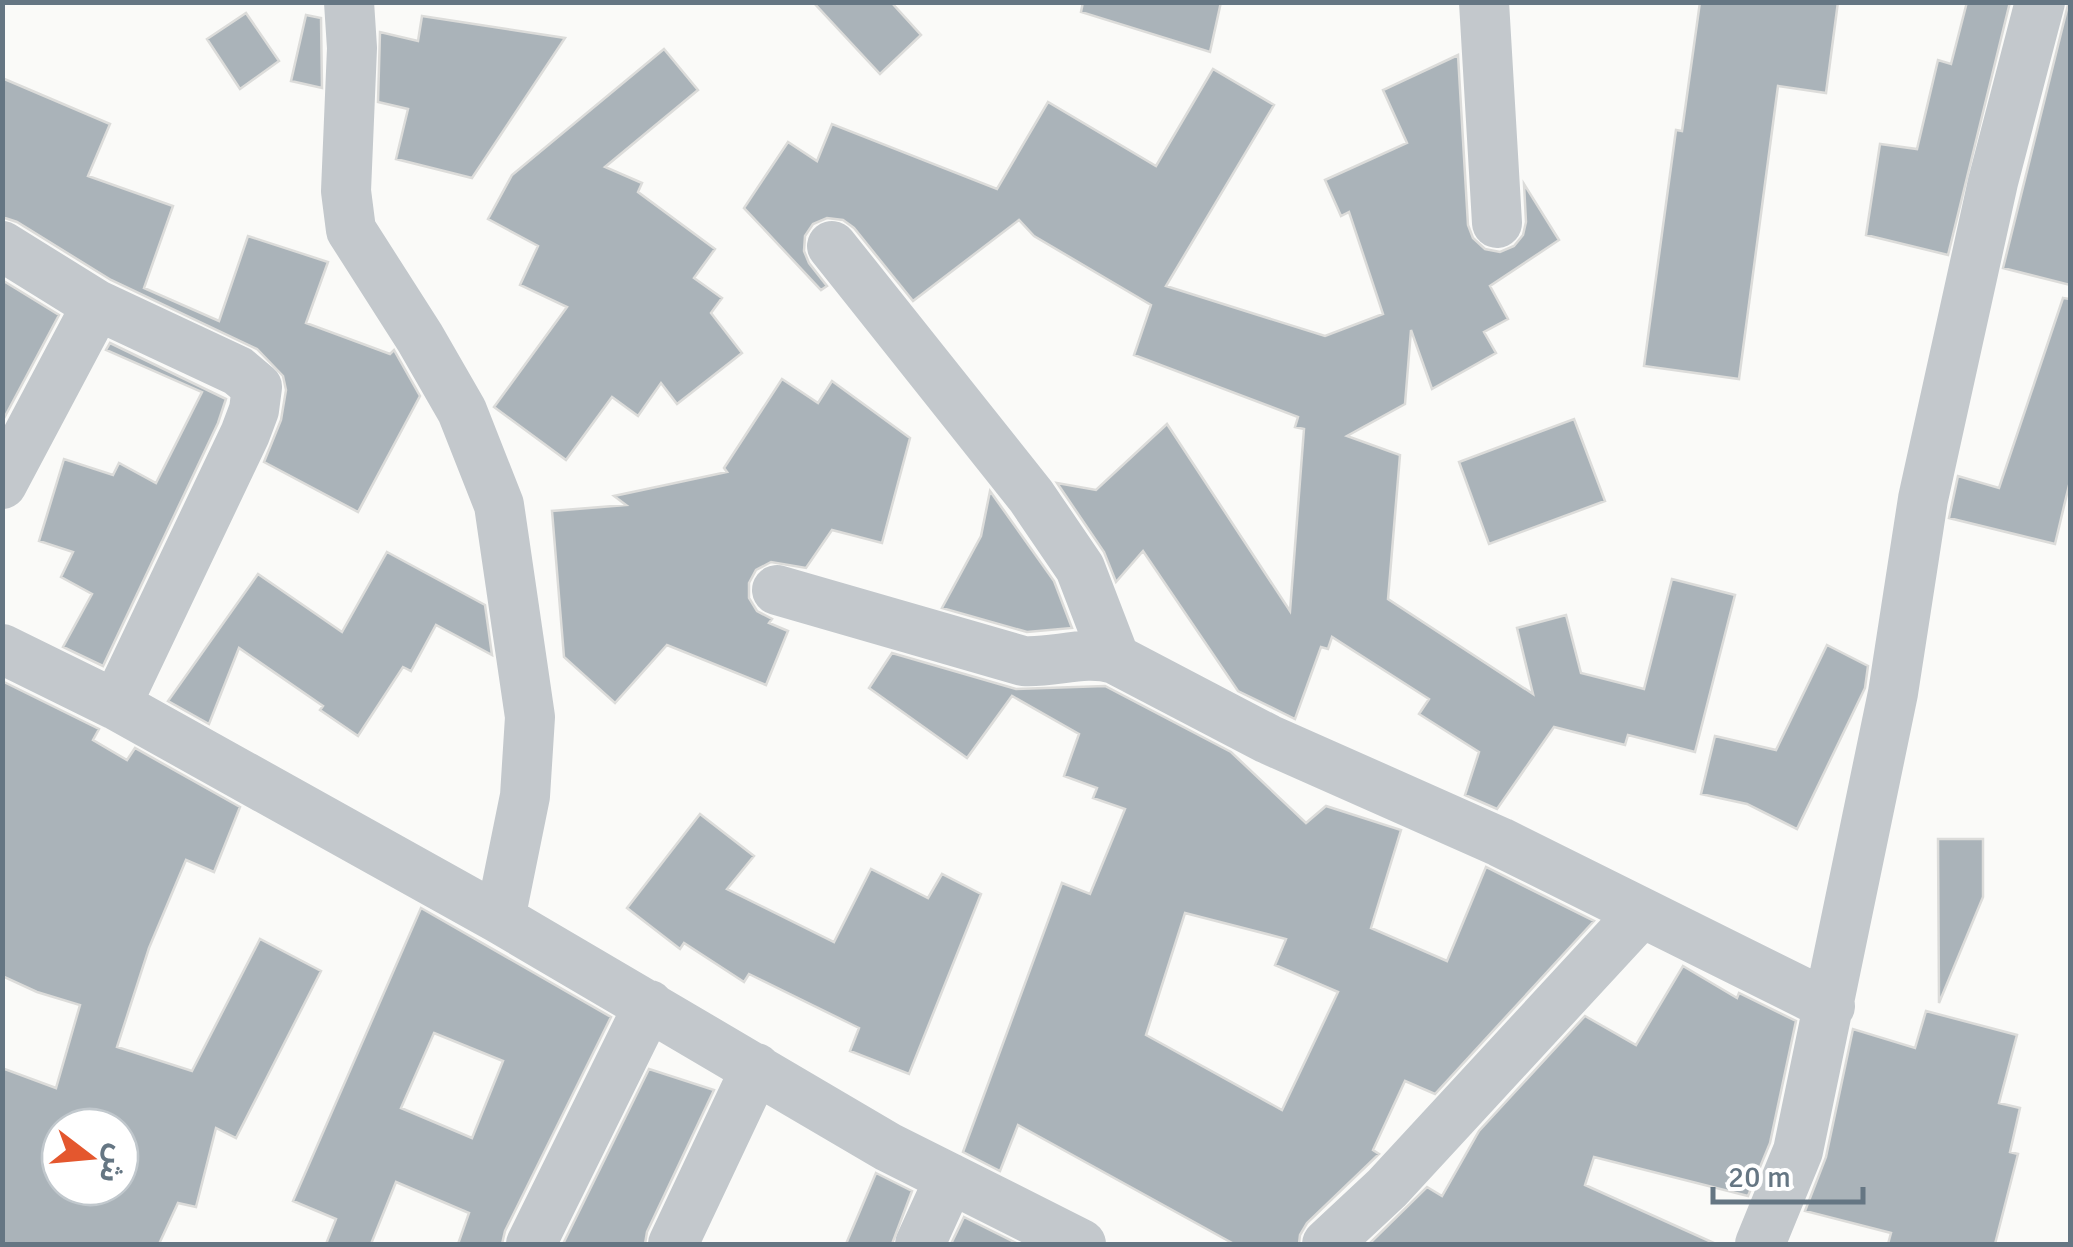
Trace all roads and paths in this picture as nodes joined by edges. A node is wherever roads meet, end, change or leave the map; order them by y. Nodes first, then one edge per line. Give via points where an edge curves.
1 (349, 2) edge
2 (1484, 2) edge
3 (2040, 2) edge
4 (1497, 223) dead end
5 (2, 246) edge
6 (832, 246) dead end
7 (97, 304) junction
8 (2, 484) edge
9 (777, 590) dead end
10 (2, 650) edge
11 (1114, 659) junction
12 (116, 705) junction
13 (1641, 912) junction
14 (500, 918) junction
15 (649, 1005) junction
16 (1830, 1006) junction
17 (756, 1068) junction
18 (950, 1178) junction
19 (531, 1244) edge
20 (673, 1244) edge
21 (920, 1244) edge
22 (1081, 1244) edge
23 (1327, 1244) edge
24 (1760, 1244) edge

1 - 14 street via 350,230 462,410 499,505 530,717 525,796
2 - 4 street
3 - 16 street via 1923,500 1894,693
5 - 7 street
6 - 11 street via 1050,524 1080,568
7 - 8 street
7 - 12 street via 238,371 257,387 245,434
9 - 11 street via 1024,661 1088,654
10 - 12 street
11 - 13 street via 1268,739
12 - 14 street
13 - 16 street
13 - 23 street via 1387,1188
14 - 15 street
15 - 17 street
15 - 19 street
16 - 24 street via 1798,1151
17 - 18 street
17 - 20 street
18 - 21 street
18 - 22 street

